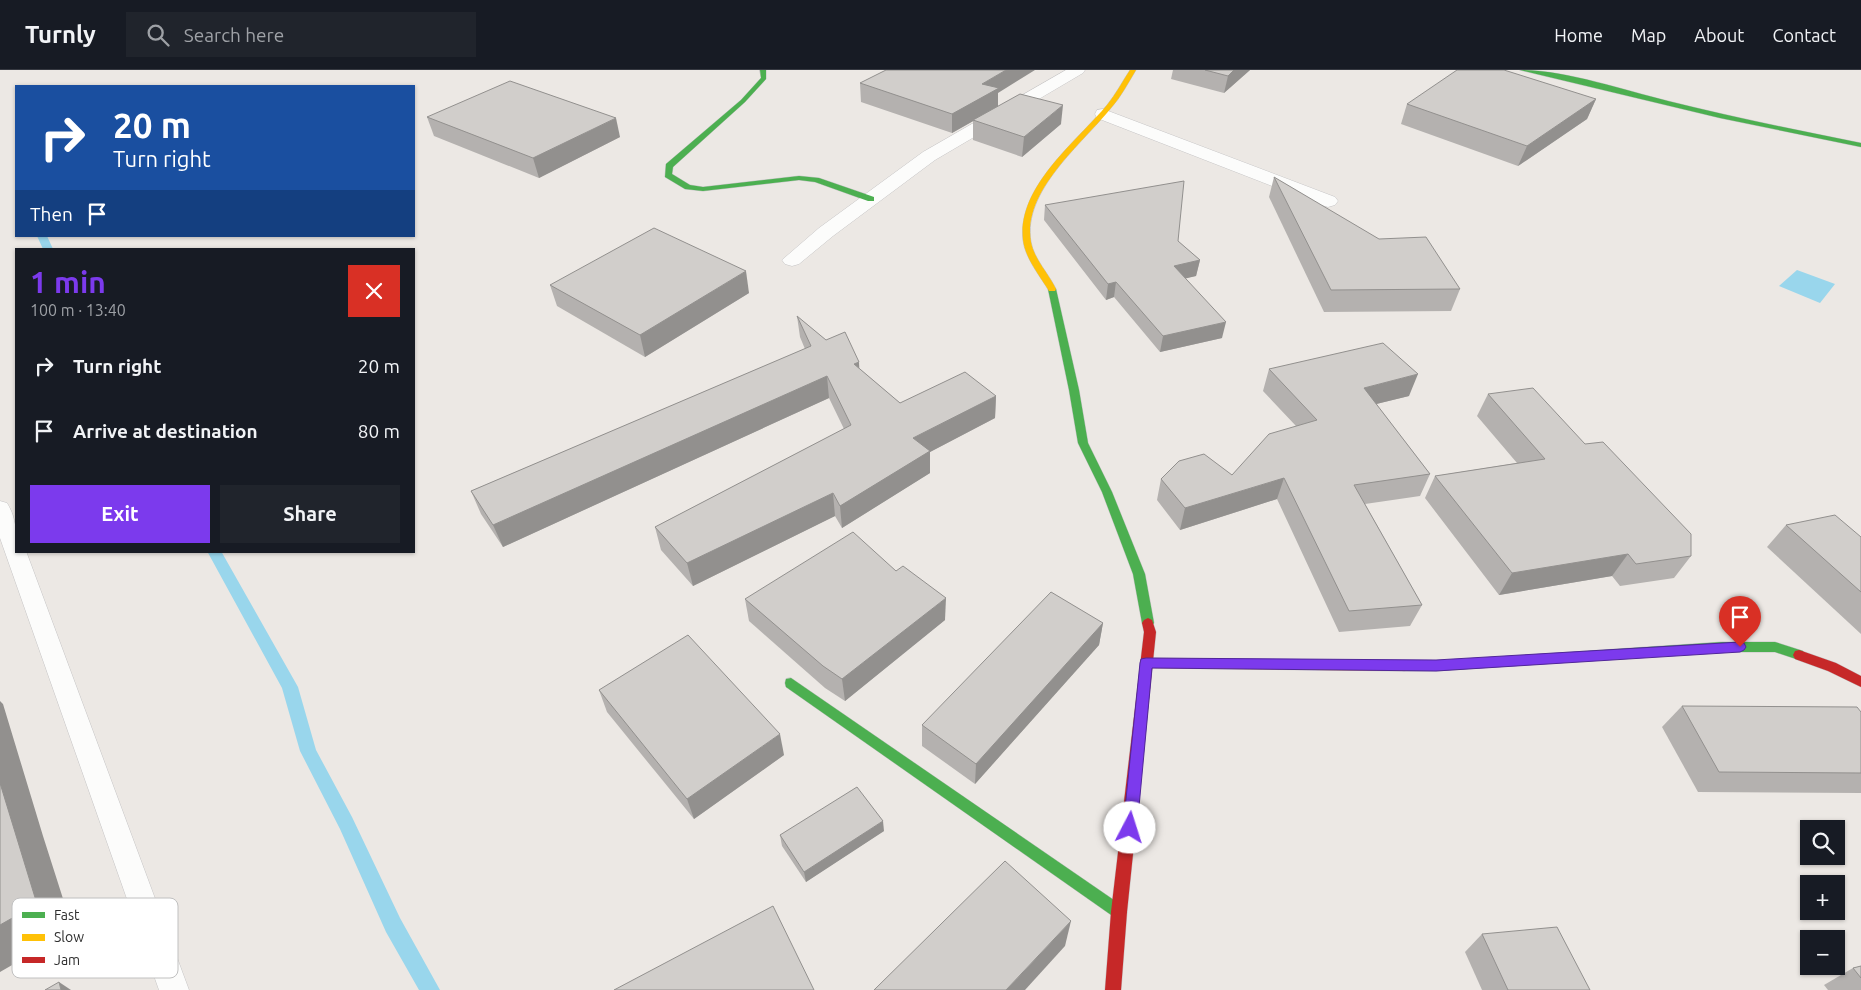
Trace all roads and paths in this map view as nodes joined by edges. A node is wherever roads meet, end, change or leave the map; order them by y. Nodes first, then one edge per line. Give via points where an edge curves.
1 (763, 70) edge
2 (1077, 70) edge
3 (1133, 70) edge
4 (1523, 70) edge
5 (1103, 114) junction
6 (1861, 145) edge
7 (871, 199) junction
8 (1328, 201) dead end
9 (792, 260) dead end
10 (0, 508) edge
11 (15, 550) edge
12 (16, 553) edge
13 (1146, 663) junction
14 (1861, 682) edge
15 (791, 683) dead end
16 (141, 898) edge
17 (1119, 912) junction
18 (170, 978) edge
19 (174, 990) edge
20 (1114, 990) edge

1 - 7 street via 764,78 743,101 669,166 668,175 688,186 703,189 799,178 816,180
2 - 7 street via 929,156
3 - 5 street
4 - 6 street
5 - 8 street
5 - 13 street via 1067,151 1036,195 1025,224 1027,243 1052,288 1083,443 1108,492 1139,574 1150,632
7 - 9 street
10 - 11 lane
12 - 16 lane
13 - 14 street via 1436,666 1722,647 1775,647 1832,667
13 - 17 street
15 - 17 street
17 - 20 street
18 - 19 lane

